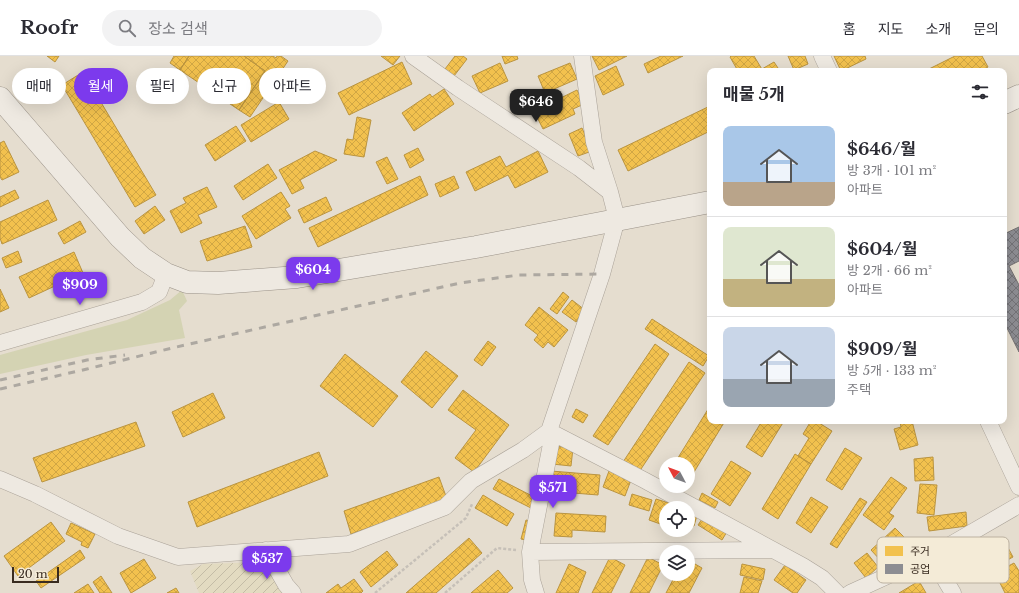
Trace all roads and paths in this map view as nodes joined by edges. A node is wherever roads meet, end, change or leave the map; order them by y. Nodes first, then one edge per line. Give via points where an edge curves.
1 (413, 56) edge
2 (582, 56) edge
3 (822, 56) edge
4 (828, 68) edge
5 (1019, 96) edge
6 (0, 98) edge
7 (1007, 102) edge
8 (610, 192) junction
9 (707, 203) edge
10 (617, 219) junction
11 (166, 274) junction
12 (0, 343) edge
13 (989, 424) edge
14 (549, 431) junction
15 (482, 474) junction
16 (0, 479) edge
17 (1019, 487) edge
18 (1019, 505) edge
19 (964, 537) edge
20 (266, 550) junction
21 (774, 550) junction
22 (530, 552) junction
23 (877, 581) edge
24 (947, 583) edge
25 (293, 593) edge
26 (375, 593) edge
27 (445, 593) edge
28 (536, 593) edge
29 (837, 593) edge
30 (850, 593) edge
31 (953, 593) edge

1 - 8 street via 579,168
2 - 8 street via 594,142
3 - 4 street
5 - 7 street
6 - 11 street via 120,237 142,258
8 - 10 street
9 - 10 street
10 - 11 street via 476,248 297,277 218,283 187,282
10 - 14 street via 602,274
11 - 12 street via 159,292 142,302
13 - 17 street
14 - 15 street
14 - 21 street
14 - 22 street via 551,444
15 - 20 street via 471,481 445,507 349,544
15 - 26 path via 466,518
16 - 20 street via 118,536 178,557
18 - 19 street
20 - 25 street
21 - 22 street
21 - 29 street via 822,578
22 - 27 path via 497,548
22 - 28 street via 532,580
23 - 30 street
24 - 31 street

